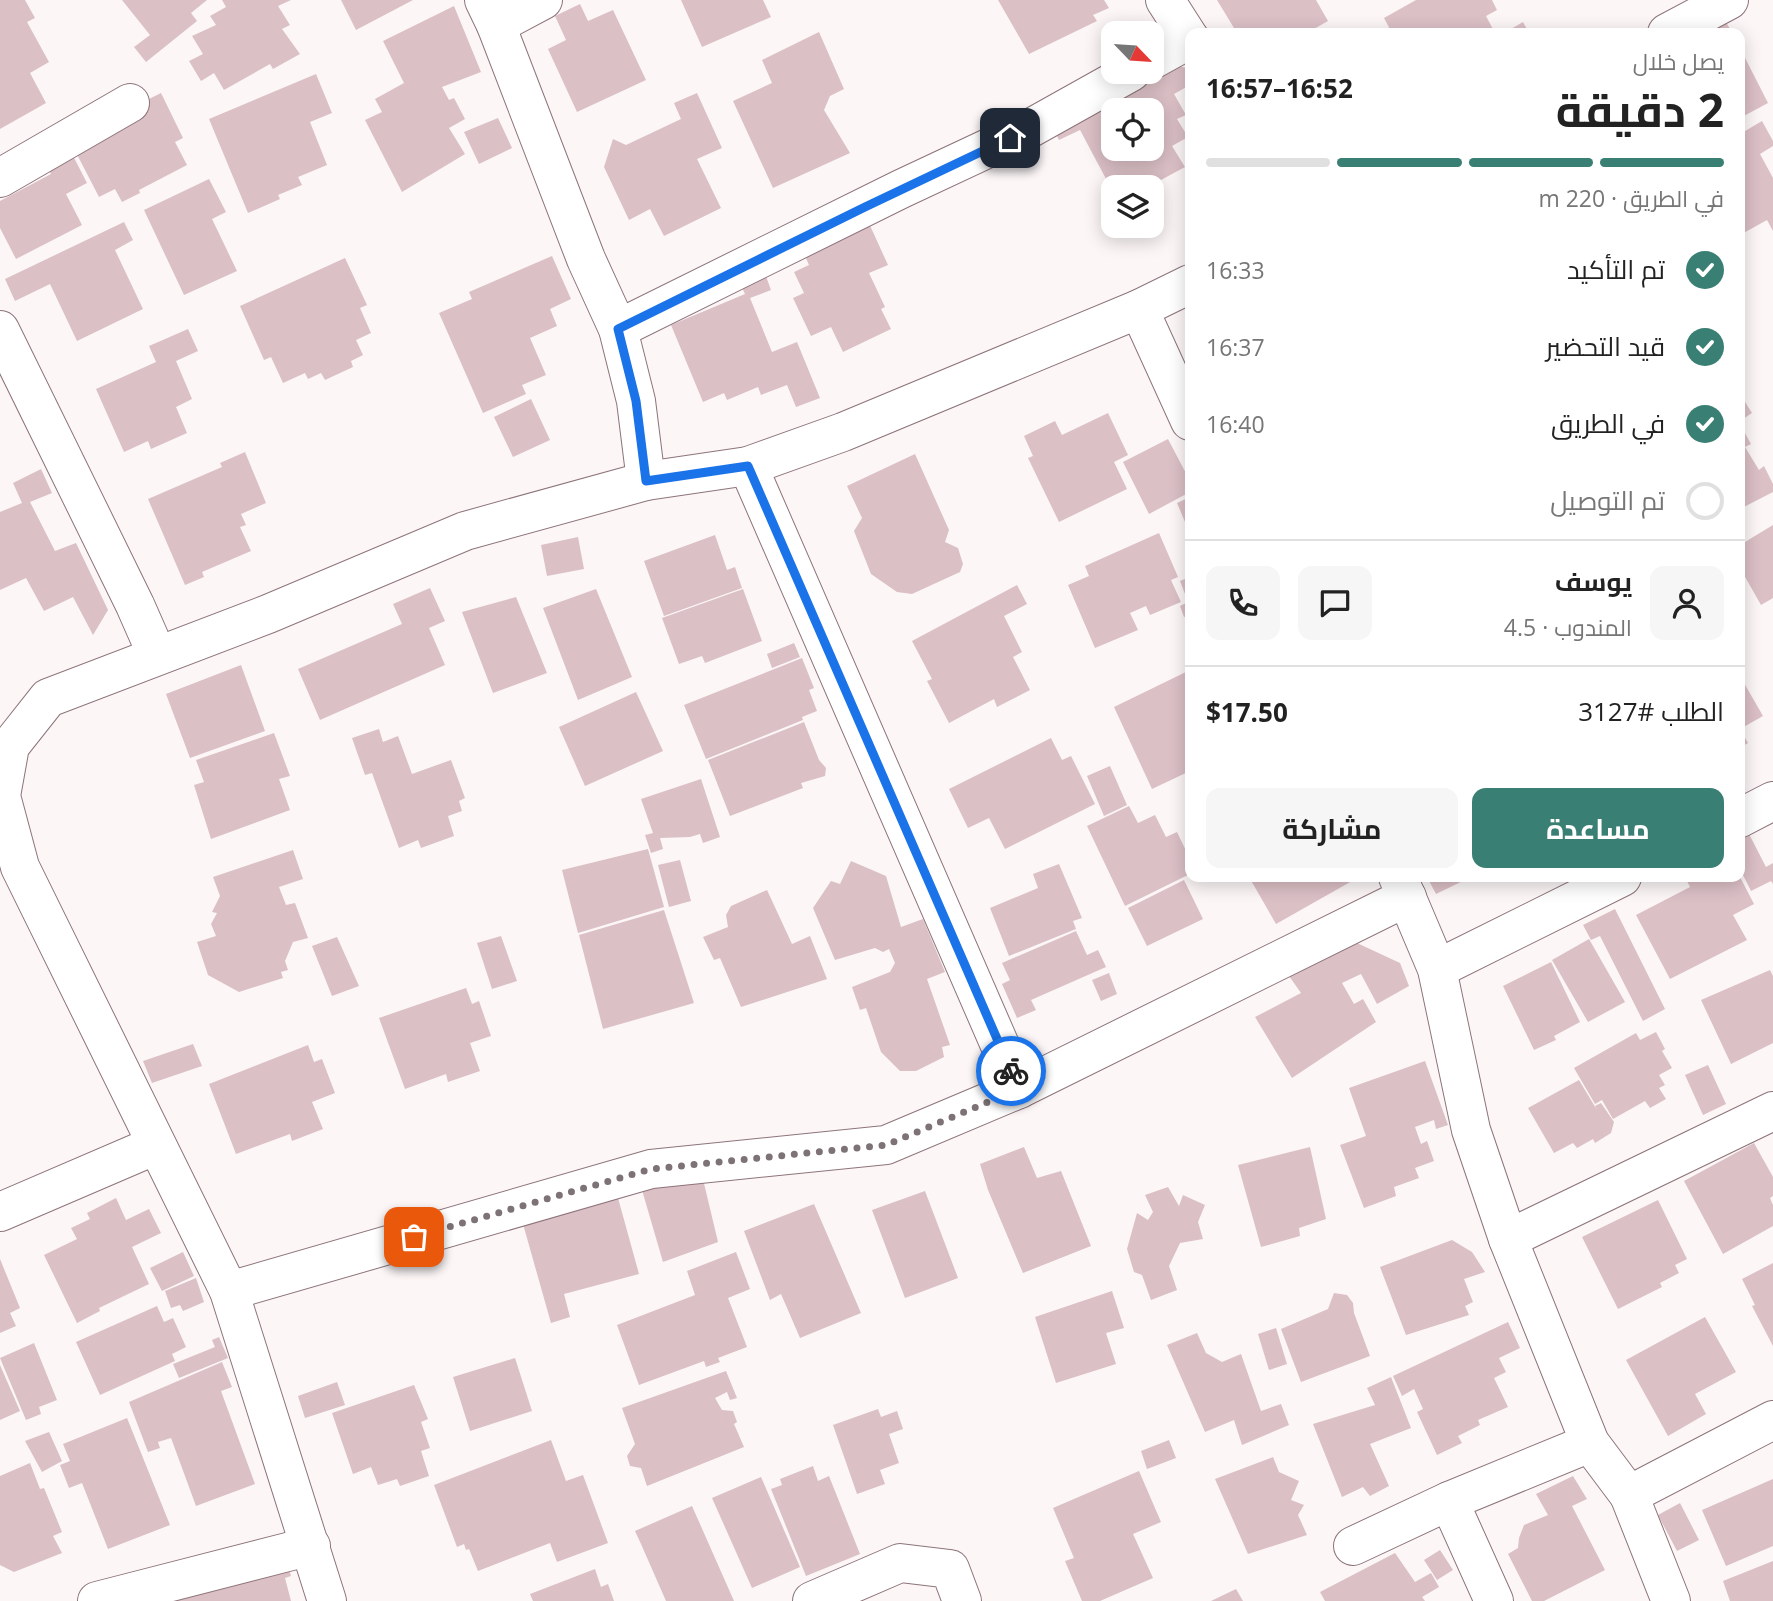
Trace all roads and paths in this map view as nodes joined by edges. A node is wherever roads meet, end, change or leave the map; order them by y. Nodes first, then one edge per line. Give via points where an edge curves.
1 (544, 0) edge
2 (1165, 0) edge
3 (1729, 0) edge
4 (490, 12) edge
5 (1676, 28) edge
6 (1185, 31) edge
7 (1185, 42) edge
8 (1164, 53) edge
9 (1110, 84) edge
10 (130, 103) dead end
11 (0, 177) edge
12 (1185, 286) edge
13 (1139, 309) junction
14 (618, 329) junction
15 (0, 330) edge
16 (1185, 410) edge
17 (748, 466) junction
18 (646, 481) junction
19 (156, 655) junction
20 (5, 740) edge
21 (1773, 801) edge
22 (1745, 815) edge
23 (1612, 882) edge
24 (1403, 887) edge
25 (1437, 969) junction
26 (1019, 1089) junction
27 (1773, 1111) edge
28 (156, 1145) junction
29 (0, 1212) edge
30 (1508, 1239) junction
31 (229, 1291) junction
32 (1773, 1420) edge
33 (1590, 1443) junction
34 (1629, 1495) junction
35 (1449, 1501) junction
36 (311, 1546) junction
37 (1353, 1546) dead end
38 (97, 1601) edge
39 (327, 1601) edge
40 (812, 1601) edge
41 (962, 1601) edge
42 (1494, 1601) edge
43 (1671, 1601) edge

1 - 4 street
2 - 6 street
3 - 5 street
4 - 14 street
7 - 8 street
9 - 14 street via 1029,129
10 - 11 street
12 - 13 street
13 - 16 street
13 - 17 street
14 - 18 street via 636,401
15 - 19 street
17 - 18 street
17 - 26 street
18 - 19 street via 465,531 268,614
19 - 20 street via 48,698
20 - 28 street via 1,796 20,867
21 - 22 street
23 - 25 street
24 - 25 street
24 - 26 street
25 - 30 street via 1471,1130
26 - 31 street via 886,1145 651,1169
27 - 30 street
28 - 29 street
28 - 31 street
30 - 33 street
31 - 36 street
32 - 34 street
33 - 34 street
33 - 35 street
34 - 43 street
35 - 37 street
35 - 42 street
36 - 38 street
36 - 39 street
40 - 41 street via 900,1563 950,1569

